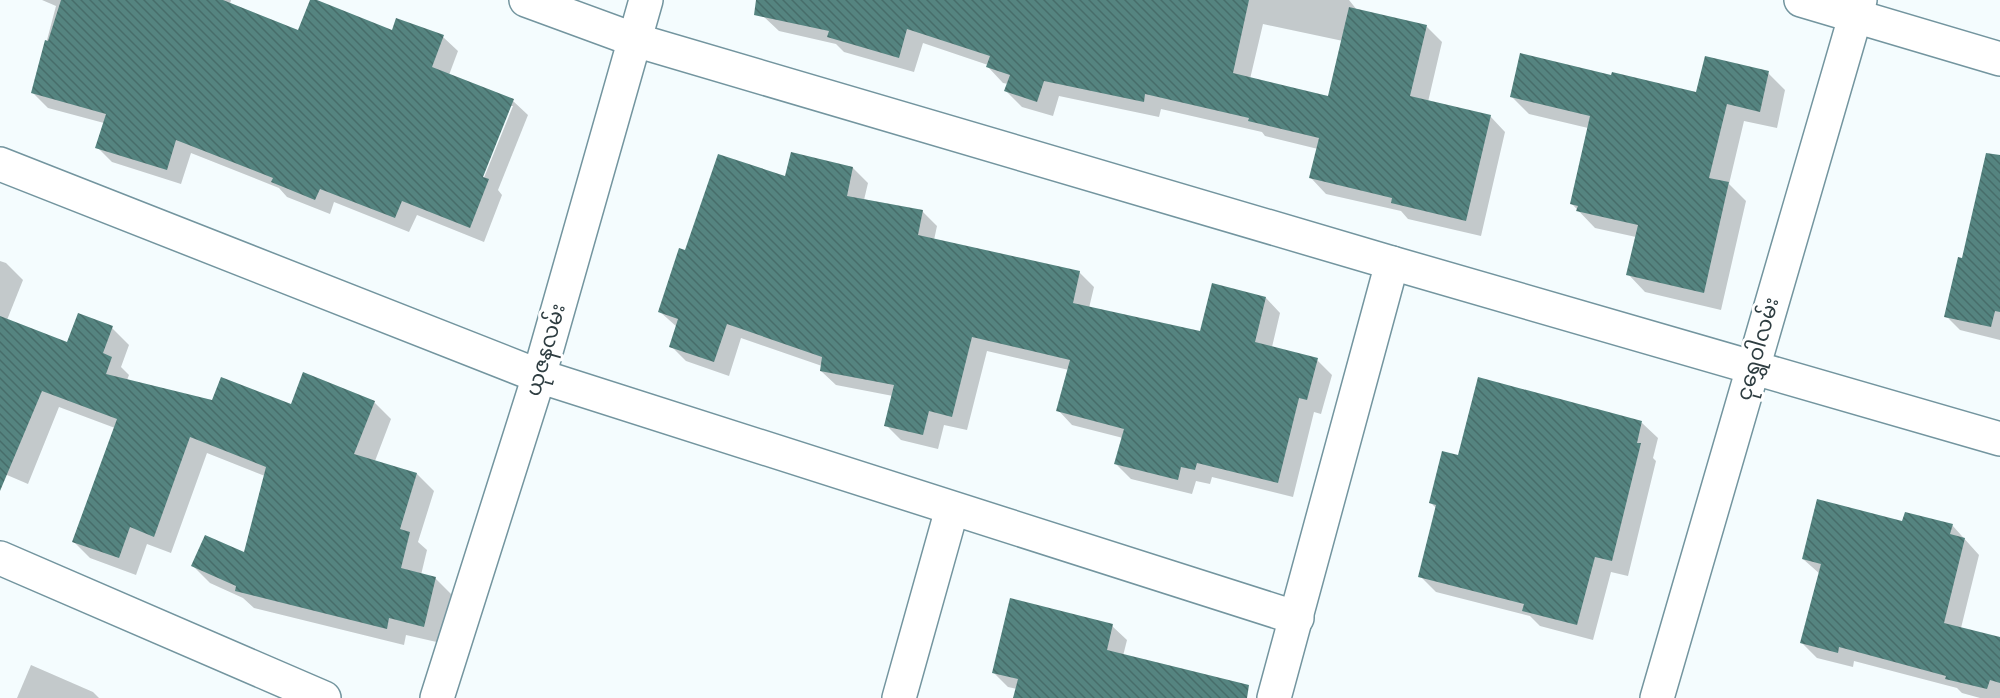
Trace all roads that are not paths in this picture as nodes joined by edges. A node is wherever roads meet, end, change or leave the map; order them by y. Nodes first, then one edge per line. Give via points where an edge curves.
1 (526, 0) edge
2 (646, 0) edge
3 (1801, 0) edge
4 (1858, 8) edge
5 (635, 40) junction
6 (2000, 59) edge
7 (0, 164) edge
8 (1392, 263) junction
9 (1753, 368) junction
10 (538, 376) junction
11 (2000, 439) edge
12 (952, 509) junction
13 (0, 558) edge
14 (1297, 618) junction
15 (324, 698) edge
16 (437, 698) edge
17 (899, 698) edge
18 (1274, 698) edge
19 (1657, 698) edge

1 - 5 street
2 - 5 street, ယုဇနလမ်း
3 - 4 street
4 - 6 street
4 - 9 street, ငုရွှေဝါလမ်း
5 - 8 street
5 - 10 street, ယုဇနလမ်း
7 - 10 street
8 - 9 street
8 - 14 street
9 - 11 street
9 - 19 street, ငုရွှေဝါလမ်း
10 - 12 street
10 - 16 street, ယုဇနလမ်း
12 - 14 street
12 - 17 street
13 - 15 street
14 - 18 street

